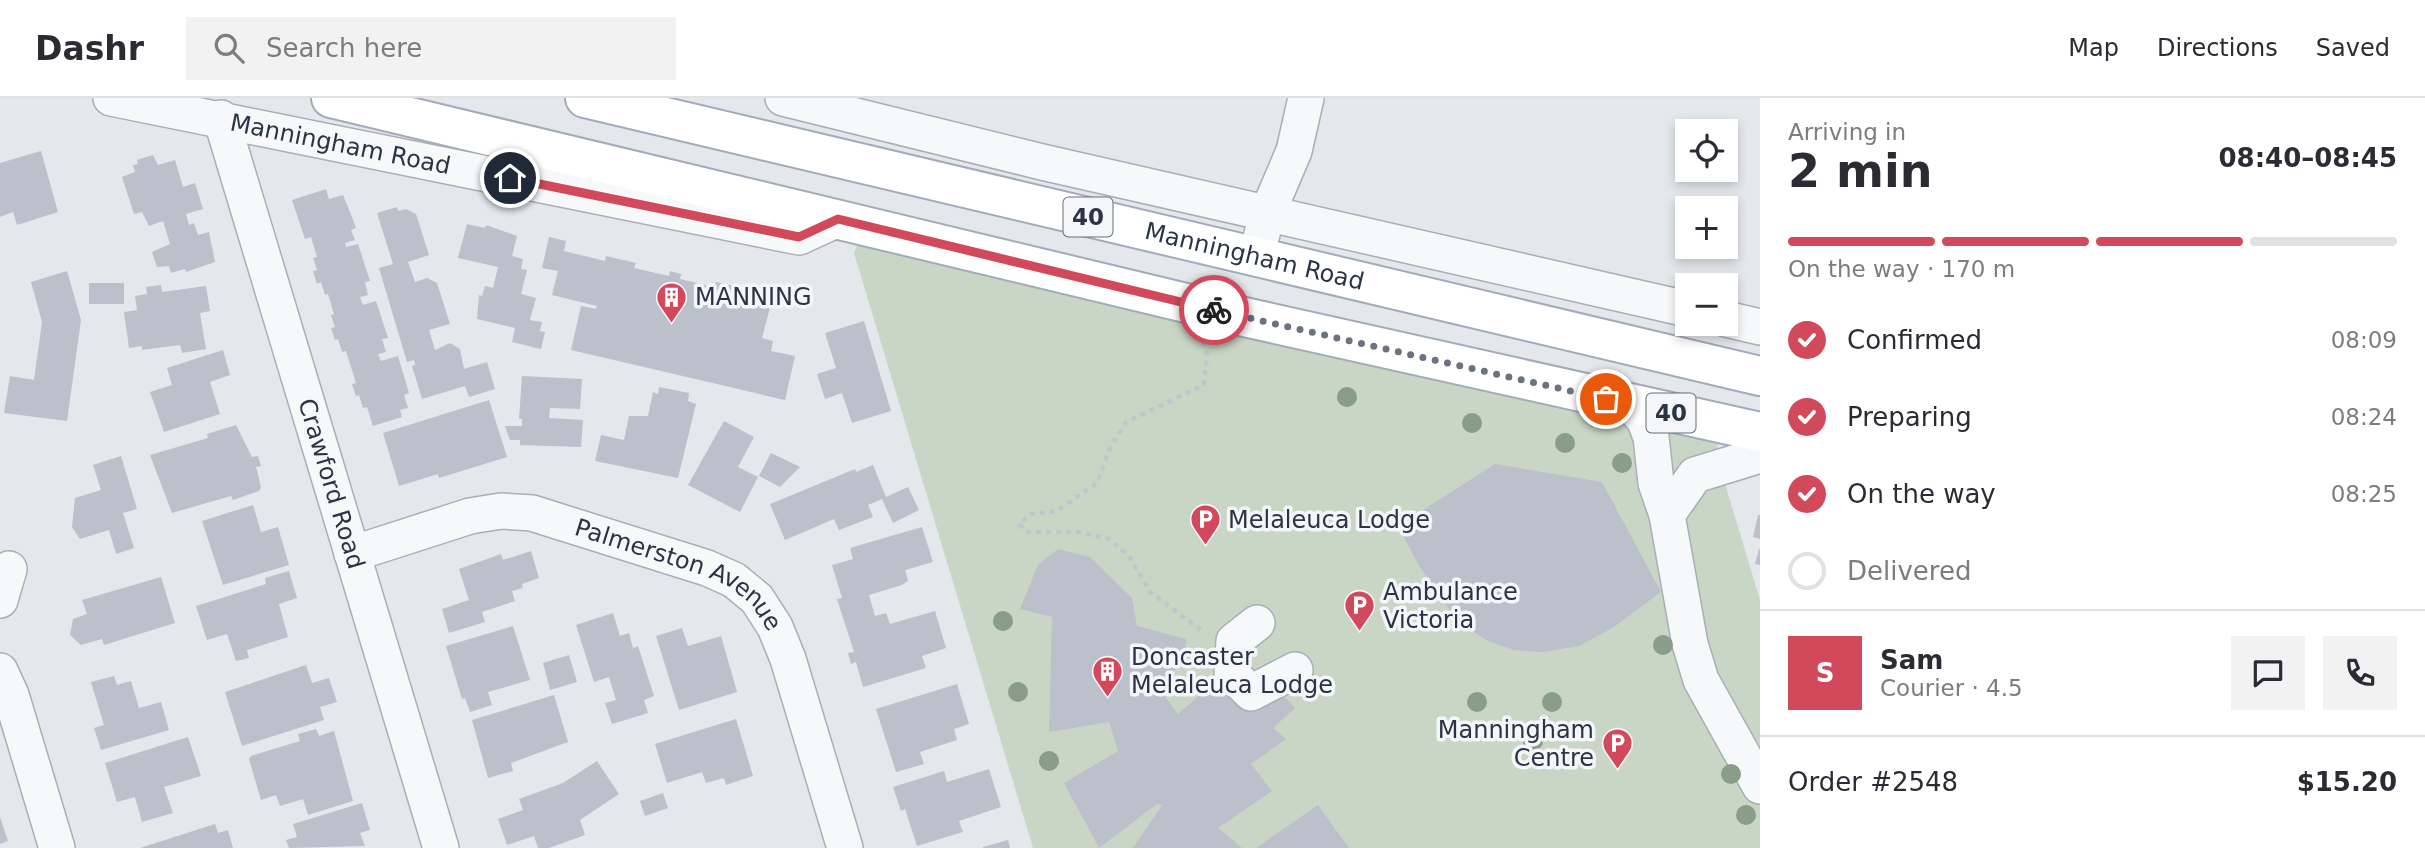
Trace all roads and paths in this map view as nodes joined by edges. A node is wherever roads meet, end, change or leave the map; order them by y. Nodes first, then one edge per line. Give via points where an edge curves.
1 (111, 98) edge
2 (331, 98) edge
3 (585, 98) edge
4 (783, 98) edge
5 (1306, 98) edge
6 (169, 104) edge
7 (220, 118) junction
8 (1284, 216) junction
9 (838, 219) junction
10 (1256, 256) junction
11 (1293, 267) junction
12 (1675, 306) edge
13 (1240, 316) junction
14 (1738, 322) edge
15 (1279, 325) junction
16 (1760, 327) edge
17 (1203, 341) dead end
18 (1760, 376) edge
19 (1630, 404) junction
20 (1760, 432) edge
21 (1760, 455) edge
22 (1667, 515) junction
23 (352, 554) junction
24 (1246, 632) joint
25 (1295, 670) dead end
26 (0, 671) edge
27 (1760, 786) edge
28 (57, 848) edge
29 (442, 848) edge
30 (845, 848) edge

1 - 6 street, Manningham Road
2 - 9 main road, Manningham Road / 40
3 - 10 main road, Manningham Road / 40
4 - 8 street, Manningham Road
5 - 8 street
6 - 7 street, Manningham Road
7 - 9 street, Manningham Road via 799,237
7 - 23 street, Crawford Road
8 - 10 street
8 - 11 street
8 - 12 street, Manningham Road
9 - 13 main road, Manningham Road / 40
10 - 11 main road, Manningham Road / 40
10 - 13 main road
11 - 15 main road
11 - 18 main road, Manningham Road / 40
13 - 15 main road, Manningham Road / 40
14 - 16 street
15 - 19 main road, Manningham Road / 40
17 - 24 path via 1205,385 1126,422 1097,483 1056,511 1031,514 1019,524 1027,532 1078,531 1109,539 1129,556 1150,592 1215,641
19 - 20 main road, Manningham Road / 40
19 - 22 street via 1649,429 1656,483
21 - 22 street via 1695,475
22 - 27 street via 1690,644 1701,680
23 - 29 street, Crawford Road
23 - 30 street, Palmerston Avenue via 470,516 532,513 734,580 757,598 775,627
24 - 25 street via 1232,674 1251,693
26 - 28 street

